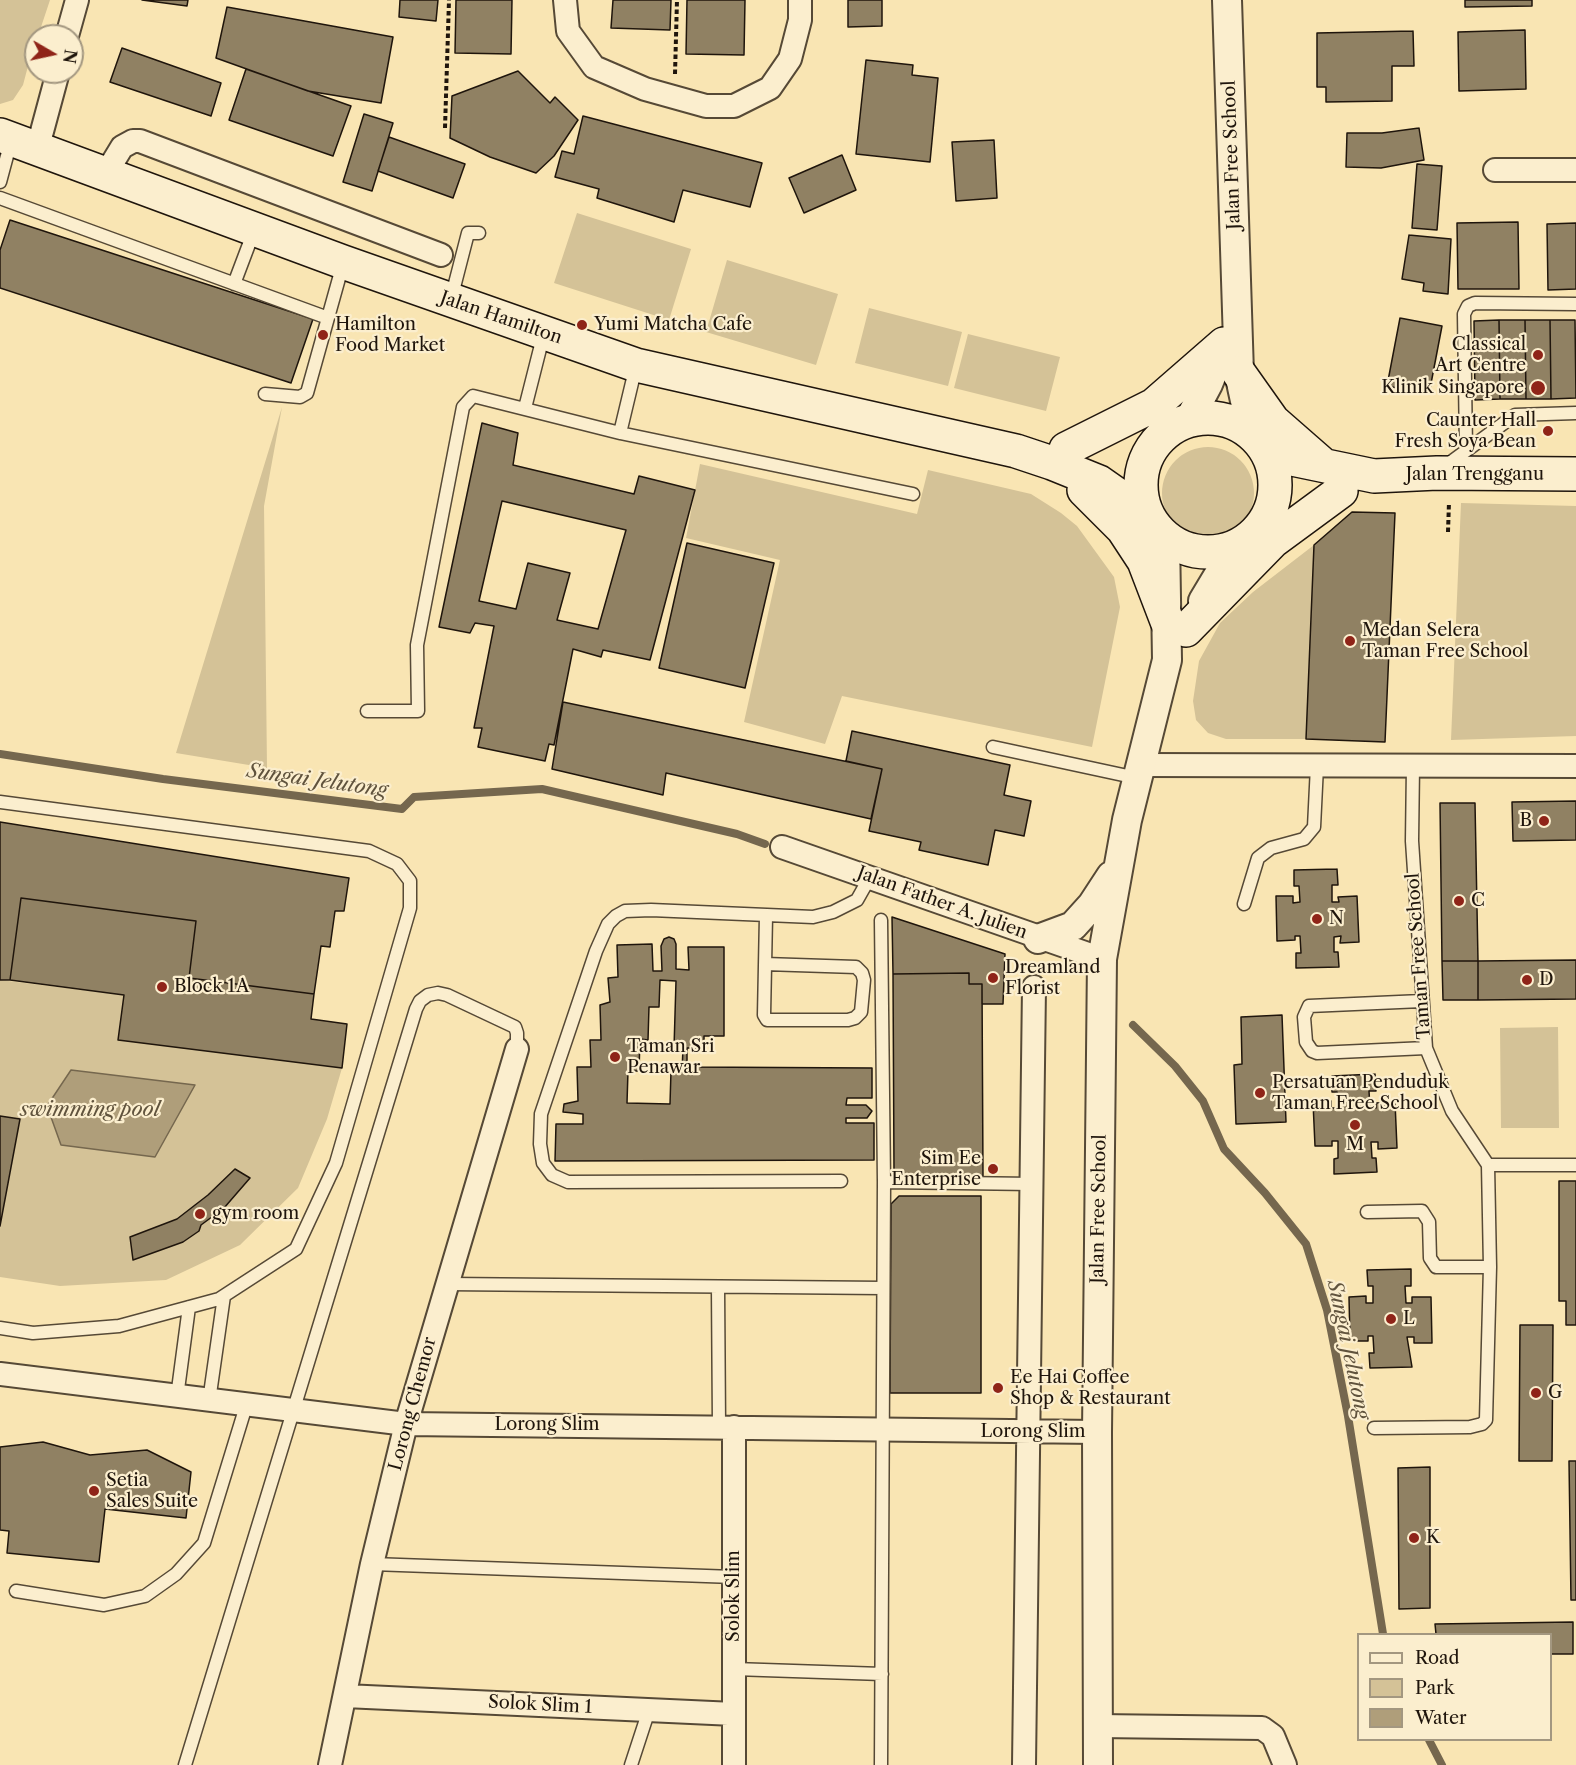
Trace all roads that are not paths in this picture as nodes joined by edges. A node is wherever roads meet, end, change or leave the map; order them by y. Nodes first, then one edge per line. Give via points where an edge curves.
1 (76, 0) edge
2 (565, 0) edge
3 (801, 0) edge
4 (1227, 0) edge
5 (70, 24) edge
6 (51, 84) edge
7 (16, 142) edge
8 (1495, 170) dead end
9 (1576, 170) edge
10 (105, 176) junction
11 (0, 182) edge
12 (0, 198) edge
13 (255, 230) junction
14 (479, 233) dead end
15 (441, 255) dead end
16 (343, 262) junction
17 (234, 284) junction
18 (451, 300) junction
19 (1576, 304) edge
20 (1238, 309) junction
21 (328, 318) junction
22 (544, 333) junction
23 (1224, 344) junction
24 (636, 365) junction
25 (1239, 373) junction
26 (265, 394) dead end
27 (525, 408) junction
28 (1576, 413) edge
29 (1189, 420) junction
30 (620, 433) junction
31 (1160, 438) junction
32 (1260, 444) junction
33 (1466, 449) junction
34 (1059, 456) junction
35 (1321, 464) junction
36 (1437, 473) junction
37 (1576, 474) edge
38 (1374, 476) junction
39 (1341, 491) junction
40 (913, 494) dead end
41 (1268, 515) junction
42 (1157, 527) junction
43 (1236, 546) junction
44 (1177, 625) junction
45 (367, 711) dead end
46 (993, 747) dead end
47 (1317, 766) junction
48 (1413, 766) junction
49 (1576, 766) edge
50 (1139, 772) junction
51 (0, 802) edge
52 (782, 847) dead end
53 (1117, 866) junction
54 (870, 877) junction
55 (1244, 904) dead end
56 (766, 916) junction
57 (881, 920) dead end
58 (1038, 939) junction
59 (1102, 959) junction
60 (765, 964) junction
61 (1034, 987) dead end
62 (1422, 1001) junction
63 (1425, 1048) junction
64 (517, 1049) joint
65 (1488, 1165) junction
66 (1576, 1166) edge
67 (841, 1181) dead end
68 (884, 1182) junction
69 (1033, 1184) junction
70 (1367, 1212) dead end
71 (1490, 1267) junction
72 (447, 1284) junction
73 (718, 1287) junction
74 (883, 1288) junction
75 (224, 1296) junction
76 (189, 1307) junction
77 (0, 1328) edge
78 (0, 1374) edge
79 (177, 1397) junction
80 (209, 1401) junction
81 (246, 1406) junction
82 (294, 1412) junction
83 (406, 1424) junction
84 (727, 1426) junction
85 (1374, 1428) dead end
86 (883, 1431) junction
87 (1027, 1432) junction
88 (1097, 1432) junction
89 (372, 1564) junction
90 (734, 1576) junction
91 (16, 1591) dead end
92 (734, 1669) junction
93 (882, 1674) junction
94 (345, 1696) junction
95 (649, 1710) junction
96 (734, 1713) junction
97 (1098, 1726) junction
98 (185, 1765) edge
99 (330, 1765) edge
100 (631, 1765) edge
101 (734, 1765) edge
102 (881, 1765) edge
103 (1024, 1765) edge
104 (1098, 1765) edge
105 (1285, 1765) edge

1 - 5 street
2 - 3 street via 568,31 594,67 645,89 706,106 734,106 770,88 790,59
4 - 20 street, Jalan Free School
6 - 7 street
7 - 10 main road, Jalan Hamilton
7 - 11 lane
8 - 9 street
10 - 13 main road, Jalan Hamilton
10 - 15 street via 122,147 140,141
12 - 17 lane
13 - 16 main road, Jalan Hamilton
13 - 17 lane
14 - 18 lane via 468,233
16 - 18 main road, Jalan Hamilton
16 - 21 lane
17 - 21 lane
18 - 22 main road, Jalan Hamilton
19 - 33 lane via 1468,306 1464,314
20 - 23 street, Jalan Free School
20 - 25 street, Jalan Free School
21 - 26 lane via 307,393 300,397
22 - 24 main road, Jalan Hamilton
22 - 27 lane
23 - 29 street, Jalan Free School
23 - 34 main road via 1154,405
24 - 30 lane
24 - 34 main road, Jalan Hamilton via 1016,452
25 - 32 street, Jalan Free School
25 - 35 main road via 1273,421
27 - 30 lane
27 - 45 lane via 482,396 473,396 463,407 417,645 418,711
28 - 33 lane via 1520,413
29 - 31 main road
29 - 32 main road via 1211,417 1233,422
30 - 40 lane
31 - 34 main road, Jalan Hamilton
31 - 42 main road via 1148,456 1142,476 1142,497
32 - 35 main road, Jalan Trengganu
32 - 41 main road via 1275,474 1275,495
33 - 36 lane
34 - 42 main road, Jalan Hamilton
34 - 44 main road via 1123,529
35 - 38 main road, Jalan Trengganu
36 - 37 main road, Jalan Trengganu
36 - 38 main road, Jalan Trengganu
38 - 39 main road, Jalan Trengganu
39 - 41 main road, Jalan Trengganu
39 - 44 main road via 1273,541
41 - 43 main road via 1255,534
42 - 43 main road via 1181,547 1199,552 1218,552
42 - 44 street
43 - 44 street, Jalan Free School
44 - 50 street, Jalan Free School
46 - 50 lane
47 - 48 street
47 - 50 street
47 - 55 lane via 1314,827 1304,839 1271,848 1258,858
48 - 49 street
48 - 62 lane, Taman Free School via 1412,841
50 - 53 street, Jalan Free School
51 - 75 lane via 369,851 397,864 410,881 410,908 336,1163 296,1249
52 - 54 street, Jalan Father A. Julien
53 - 58 street via 1073,926
53 - 59 street, Jalan Free School
54 - 56 lane via 857,900 833,912 813,917
54 - 58 street, Jalan Father A. Julien
56 - 60 lane
56 - 67 lane via 625,911 608,924 541,1114 543,1163 552,1175 568,1182
57 - 68 lane
58 - 59 street, Jalan Father A. Julien
59 - 88 street, Jalan Free School
60 - 60 lane via 767,1020 848,1020 861,1012 864,980 856,966
61 - 69 street
62 - 63 lane, Taman Free School
62 - 63 lane via 1310,1006 1304,1017 1306,1042 1317,1053
63 - 65 lane, Taman Free School via 1452,1111
64 - 72 street, Lorong Chemor
64 - 82 lane via 518,1033 509,1023 438,993 420,1001
65 - 66 lane
65 - 71 lane
68 - 69 lane
68 - 74 lane
69 - 87 street
70 - 71 lane via 1422,1211 1429,1222 1430,1258 1436,1267
71 - 85 lane via 1486,1420 1470,1426
72 - 73 lane
72 - 83 street, Lorong Chemor
73 - 74 lane
73 - 84 lane
74 - 86 lane
75 - 76 lane
75 - 80 lane
76 - 77 lane via 118,1326 33,1333
76 - 79 lane
78 - 79 street, Lorong Slim
79 - 80 street, Lorong Slim
80 - 81 street, Lorong Slim
81 - 82 street, Lorong Slim
81 - 91 lane via 204,1543 176,1574 145,1596 104,1605
82 - 83 street, Lorong Slim
82 - 98 lane
83 - 84 street, Lorong Slim
83 - 89 street, Lorong Chemor
84 - 86 street, Lorong Slim
84 - 90 street, Solok Slim
86 - 87 street, Lorong Slim
86 - 93 lane
87 - 88 street, Lorong Slim
87 - 103 street
88 - 97 street, Jalan Free School
89 - 90 lane
89 - 94 street, Lorong Chemor
90 - 92 street, Solok Slim
92 - 93 lane
92 - 96 street, Solok Slim
93 - 102 lane
94 - 95 street, Solok Slim 1
94 - 99 street, Lorong Chemor
95 - 96 street, Solok Slim 1
95 - 100 lane
96 - 101 street, Solok Slim
97 - 104 street, Jalan Free School
97 - 105 street via 1262,1728 1274,1736

